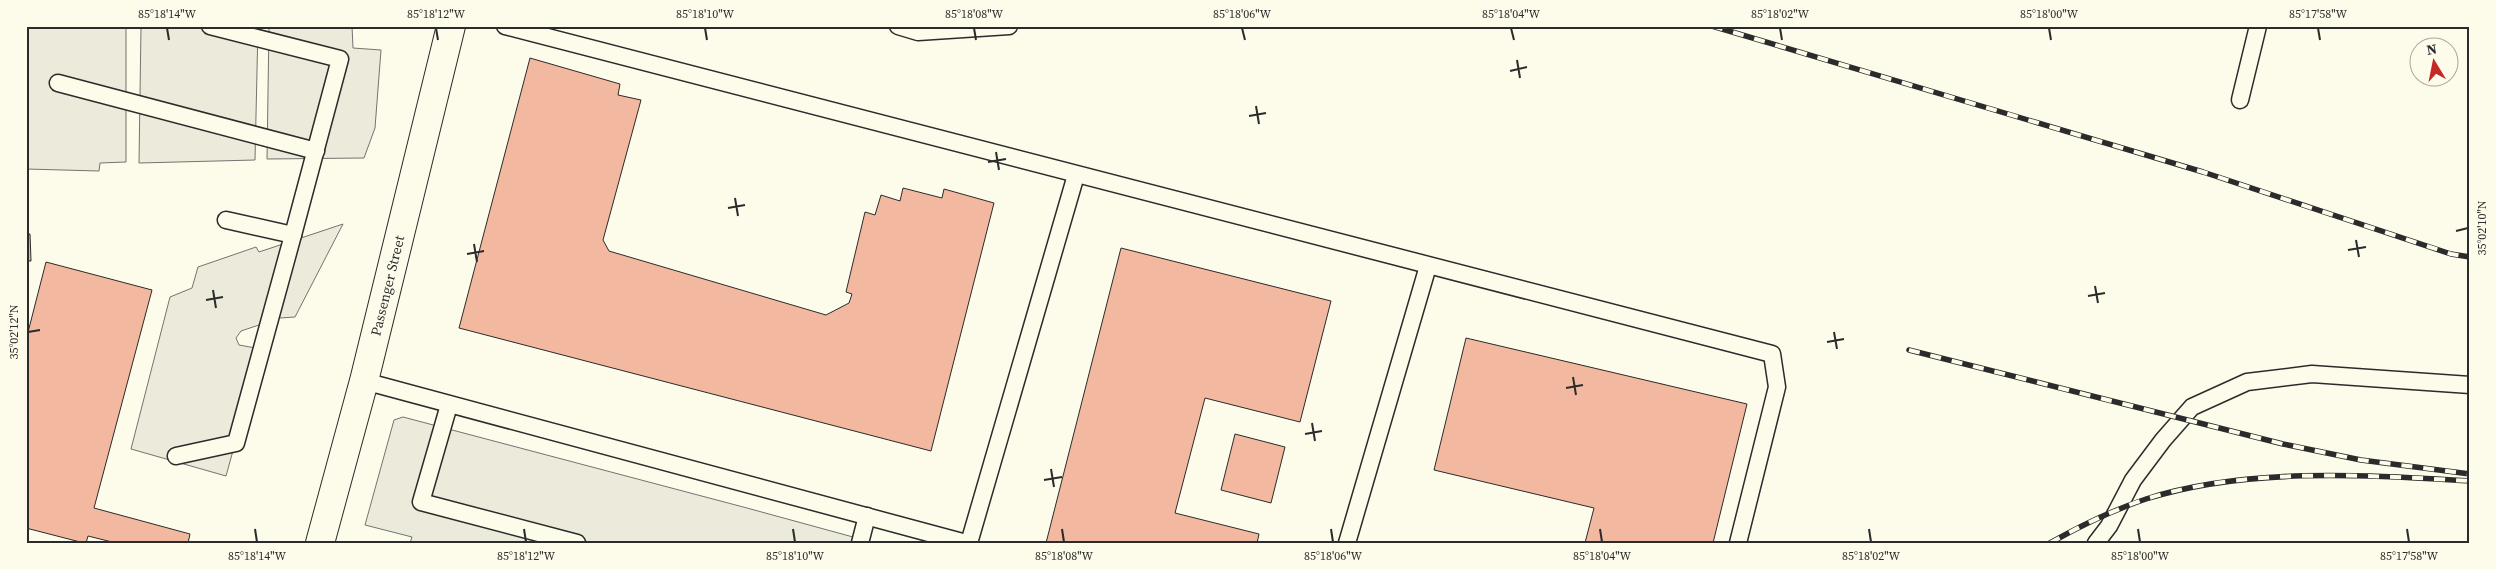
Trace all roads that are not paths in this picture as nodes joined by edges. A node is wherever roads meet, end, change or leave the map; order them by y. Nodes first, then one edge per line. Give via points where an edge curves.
1 (210, 26) edge
2 (451, 26) edge
3 (505, 26) edge
4 (898, 26) edge
5 (1009, 26) edge
6 (2258, 26) edge
7 (58, 83) dead end
8 (2240, 100) dead end
9 (316, 151) junction
10 (1076, 175) junction
11 (226, 220) dead end
12 (293, 236) junction
13 (1428, 266) junction
14 (364, 381) junction
15 (2470, 385) edge
16 (449, 405) junction
17 (176, 456) dead end
18 (867, 516) junction
19 (320, 543) edge
20 (577, 543) edge
21 (860, 543) edge
22 (968, 543) edge
23 (1348, 543) edge
24 (1738, 543) edge
25 (2096, 543) edge

1 - 9 lane via 340,60
2 - 14 street, Passenger Street
3 - 10 lane
4 - 5 lane via 918,32
6 - 8 lane
7 - 9 lane
9 - 12 lane
10 - 13 lane
10 - 22 lane
11 - 12 lane
12 - 17 lane via 236,443
13 - 23 lane
13 - 24 lane via 1772,354 1777,387
14 - 16 lane
14 - 19 street, Passenger Street
15 - 25 lane via 2312,374 2247,382 2192,407 2133,480 2109,526
16 - 18 lane
16 - 20 lane via 421,502
18 - 21 lane
18 - 22 lane

